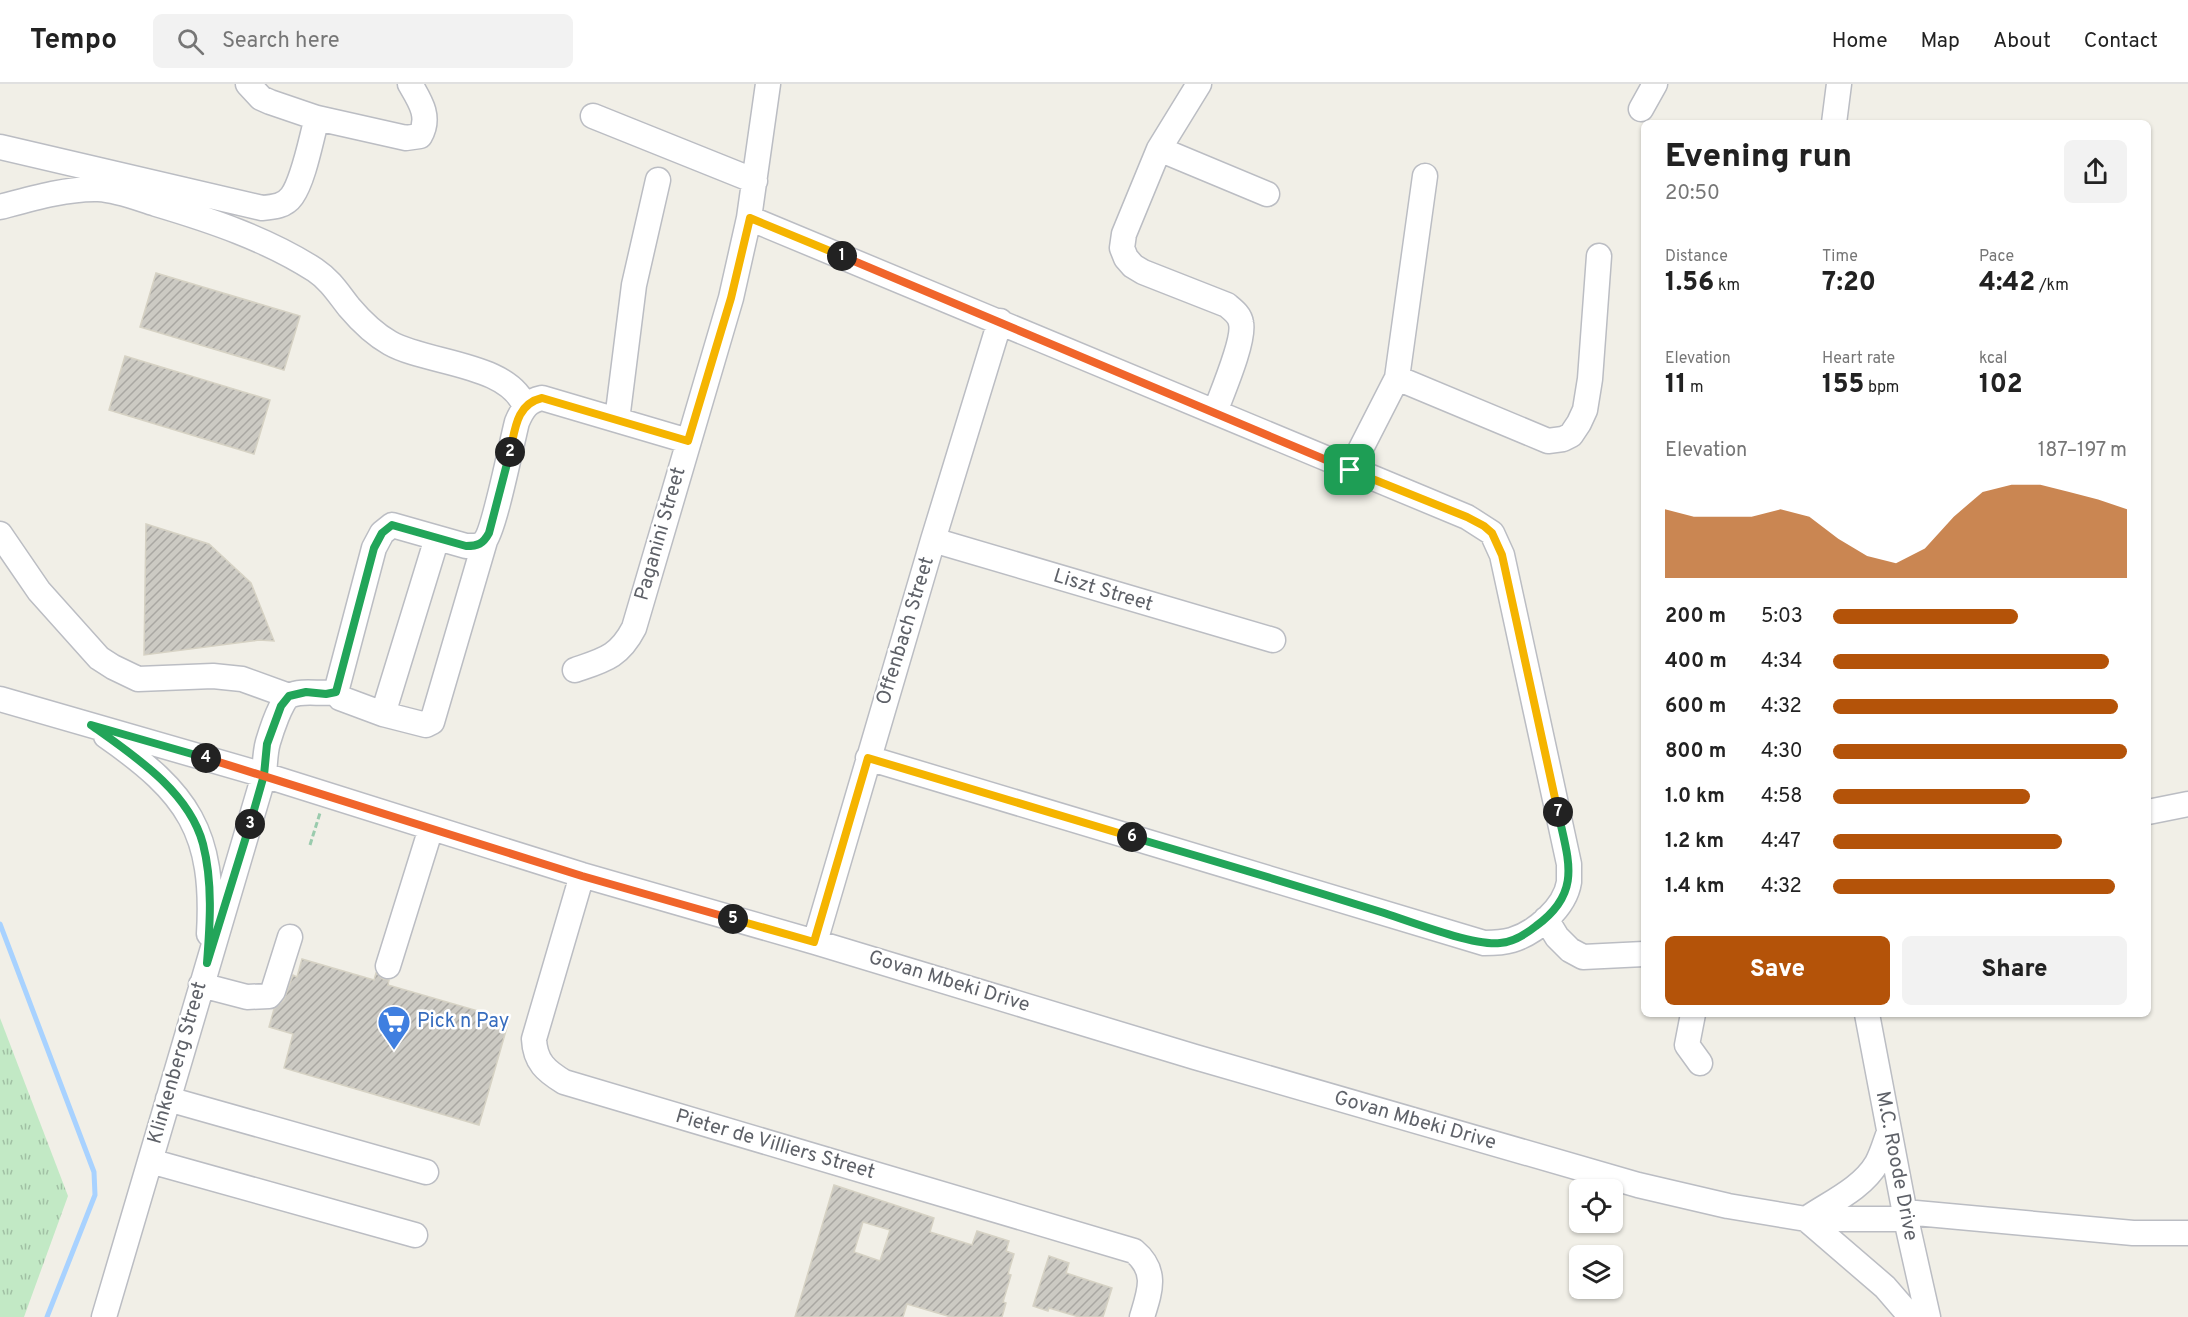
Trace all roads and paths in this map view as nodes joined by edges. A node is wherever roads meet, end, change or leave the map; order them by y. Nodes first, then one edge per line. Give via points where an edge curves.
1 (248, 84) edge
2 (410, 84) edge
3 (768, 84) edge
4 (1200, 84) edge
5 (1655, 84) edge
6 (1839, 84) edge
7 (1641, 109) dead end
8 (593, 116) dead end
9 (317, 118) junction
10 (1834, 120) edge
11 (0, 147) edge
12 (1159, 149) junction
13 (1425, 176) dead end
14 (658, 180) dead end
15 (755, 182) junction
16 (1267, 194) dead end
17 (0, 207) edge
18 (750, 218) junction
19 (1599, 256) dead end
20 (1000, 321) junction
21 (1397, 378) junction
22 (525, 407) junction
23 (1215, 412) junction
24 (617, 420) junction
25 (688, 441) junction
26 (1350, 470) junction
27 (0, 534) edge
28 (437, 538) junction
29 (933, 540) junction
30 (485, 541) junction
31 (1273, 640) dead end
32 (575, 670) dead end
33 (336, 692) junction
34 (289, 696) junction
35 (0, 699) edge
36 (383, 714) junction
37 (91, 725) junction
38 (868, 758) junction
39 (264, 775) junction
40 (326, 795) junction
41 (2188, 804) edge
42 (2151, 811) edge
43 (430, 828) junction
44 (310, 844) dead end
45 (582, 876) junction
46 (1546, 919) junction
47 (290, 937) dead end
48 (814, 942) junction
49 (1641, 954) edge
50 (388, 966) dead end
51 (204, 974) junction
52 (1692, 1017) edge
53 (1868, 1017) edge
54 (1700, 1064) dead end
55 (168, 1099) junction
56 (1889, 1132) junction
57 (150, 1161) junction
58 (426, 1172) dead end
59 (1905, 1216) junction
60 (1806, 1219) junction
61 (2188, 1233) edge
62 (415, 1236) dead end
63 (104, 1317) edge
64 (1142, 1317) edge
65 (1911, 1317) edge
66 (1928, 1317) edge

1 - 9 street via 261,98
2 - 9 street via 426,118 420,136 406,138
3 - 15 street, Paganini Street
4 - 12 street
5 - 7 street
6 - 10 street
8 - 15 street
9 - 11 street via 299,179 291,197 278,207 262,208
12 - 16 street
12 - 23 street via 1131,214 1122,248 1133,266 1236,311 1242,335
13 - 21 street
14 - 24 street via 634,285
15 - 18 street, Paganini Street
17 - 22 street via 102,189 202,218 316,270 334,285 356,316 389,342 503,382 514,388
18 - 20 street
18 - 25 street, Paganini Street via 731,298
19 - 21 street via 1585,410 1570,435 1548,441
20 - 23 street
20 - 29 street, Offenbach Street
21 - 26 street
22 - 24 street via 542,398
22 - 30 street via 517,422
23 - 26 street
24 - 25 street
25 - 32 street, Paganini Street via 626,645 609,658
26 - 46 street via 1467,517 1492,533 1497,541 1569,864 1564,897
27 - 34 street via 39,591 99,658 113,667 138,679 242,679
28 - 30 street via 466,546
28 - 33 street via 392,525 382,533 374,548
28 - 36 street
29 - 31 street, Liszt Street
29 - 38 street, Offenbach Street
30 - 36 street via 432,722 426,725
33 - 34 street
33 - 36 street via 340,698
34 - 39 street, Klinkenberg Street via 281,706 267,744
35 - 37 street, Govan Mbeki Drive
37 - 39 street, Govan Mbeki Drive
37 - 51 street via 145,765 191,816 202,843 208,877 210,912
38 - 46 street via 1484,943 1514,939
38 - 48 street, Offenbach Street
39 - 40 street, Govan Mbeki Drive
39 - 51 street, Klinkenberg Street
40 - 43 street, Govan Mbeki Drive
40 - 44 path
41 - 42 street
43 - 45 street, Govan Mbeki Drive
43 - 50 street
45 - 48 street, Govan Mbeki Drive
45 - 64 street, Pieter de Villiers Street via 534,1040 535,1052 547,1071 564,1082 1134,1251 1143,1258 1151,1278
46 - 49 street via 1557,937 1583,957
47 - 51 street via 269,996 247,997
48 - 60 street, Govan Mbeki Drive via 1627,1182 1728,1206
51 - 55 street, Klinkenberg Street
52 - 54 street via 1687,1045
53 - 56 street, M.C. Roode Drive
55 - 57 street, Klinkenberg Street
55 - 58 street
56 - 59 street, M.C. Roode Drive
56 - 60 street via 1876,1165 1866,1177
57 - 62 street
57 - 63 street, Klinkenberg Street
59 - 60 street, Govan Mbeki Drive
59 - 61 street, Govan Mbeki Drive via 2133,1233
59 - 66 street, M.C. Roode Drive
60 - 65 street via 1879,1281

